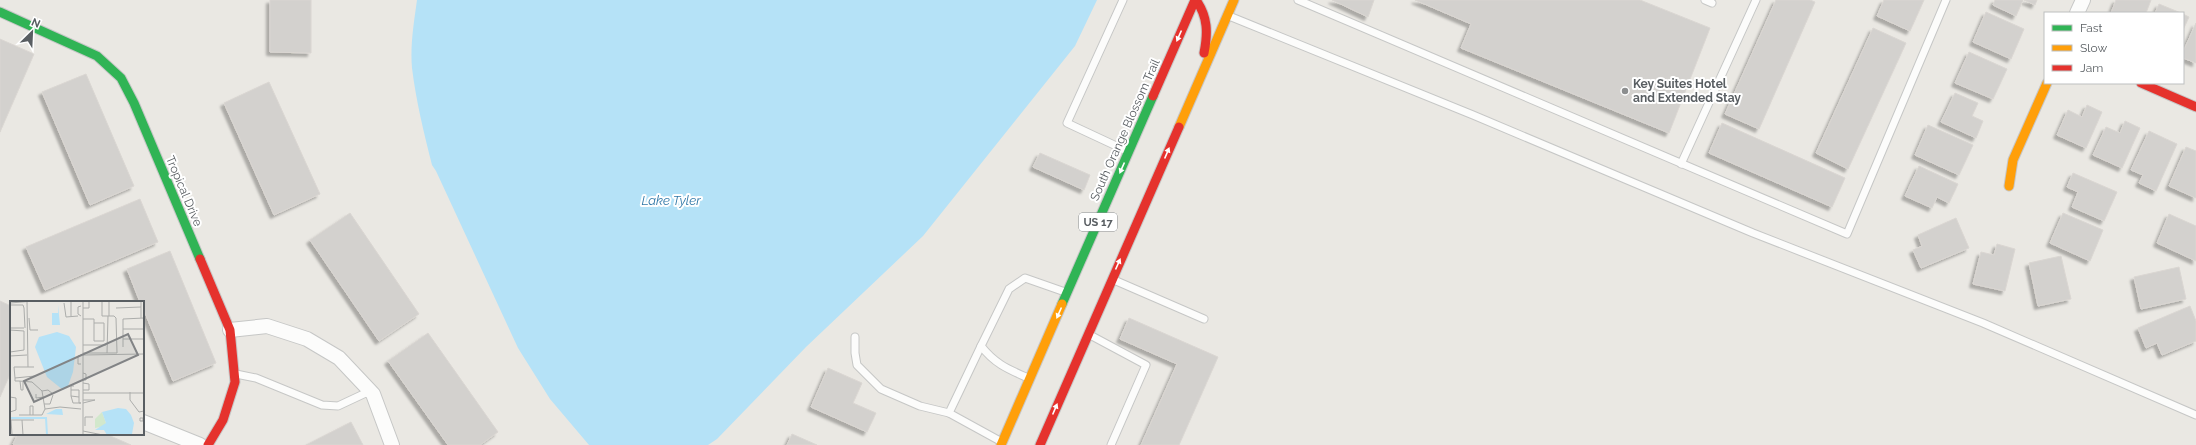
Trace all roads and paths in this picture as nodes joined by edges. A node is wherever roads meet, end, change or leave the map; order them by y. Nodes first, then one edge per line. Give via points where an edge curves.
1 (1123, 0) edge
2 (1196, 0) edge
3 (1234, 0) edge
4 (1298, 0) edge
5 (1705, 0) edge
6 (1756, 0) edge
7 (1946, 0) edge
8 (2083, 0) edge
9 (1712, 3) dead end
10 (0, 12) edge
11 (2077, 12) edge
12 (1227, 15) junction
13 (1198, 80) junction
14 (2047, 84) edge
15 (2143, 84) edge
16 (2196, 107) edge
17 (1129, 152) junction
18 (1681, 164) junction
19 (2009, 186) dead end
20 (1112, 279) junction
21 (1067, 293) junction
22 (1204, 319) dead end
23 (230, 330) junction
24 (1088, 334) junction
25 (856, 337) dead end
26 (981, 346) junction
27 (234, 374) junction
28 (1030, 379) junction
29 (370, 391) junction
30 (949, 413) junction
31 (2196, 415) edge
32 (144, 422) edge
33 (1002, 444) edge
34 (200, 445) edge
35 (208, 445) edge
36 (392, 445) edge
37 (1040, 445) edge
38 (1111, 445) edge

1 - 17 lane via 1067,123
2 - 13 main road via 1205,12 1207,35
2 -> 17 main road, South Orange Blossom Trail / US 17
3 - 12 main road, US 17
4 - 18 lane
5 - 9 lane
6 - 18 lane
7 - 18 lane via 1847,234
8 - 11 street
10 - 23 main road, Tropical Drive via 98,56 121,78 134,103
12 - 13 main road, US 17
12 - 31 lane via 1753,233 1983,323
20 -> 13 main road, US 17
14 - 19 main road via 2013,160
15 - 16 main road
17 -> 21 main road, South Orange Blossom Trail / US 17
20 - 22 lane
20 - 24 main road, US 17
21 - 26 lane via 1025,278 1009,289
21 -> 28 main road, South Orange Blossom Trail / US 17
23 - 27 main road, Tropical Drive
23 - 29 street via 267,326 307,339 339,358
37 -> 24 main road, US 17
24 - 38 lane via 1146,365
25 - 30 lane via 857,365 881,389 920,406
26 - 28 lane via 991,358 1005,368
26 - 30 lane
27 - 29 lane via 256,378 322,405 338,406
27 - 35 main road, Tropical Drive via 235,382 223,420
28 - 33 main road, South Orange Blossom Trail / US 17
29 - 36 street
30 - 33 lane
32 - 34 street

